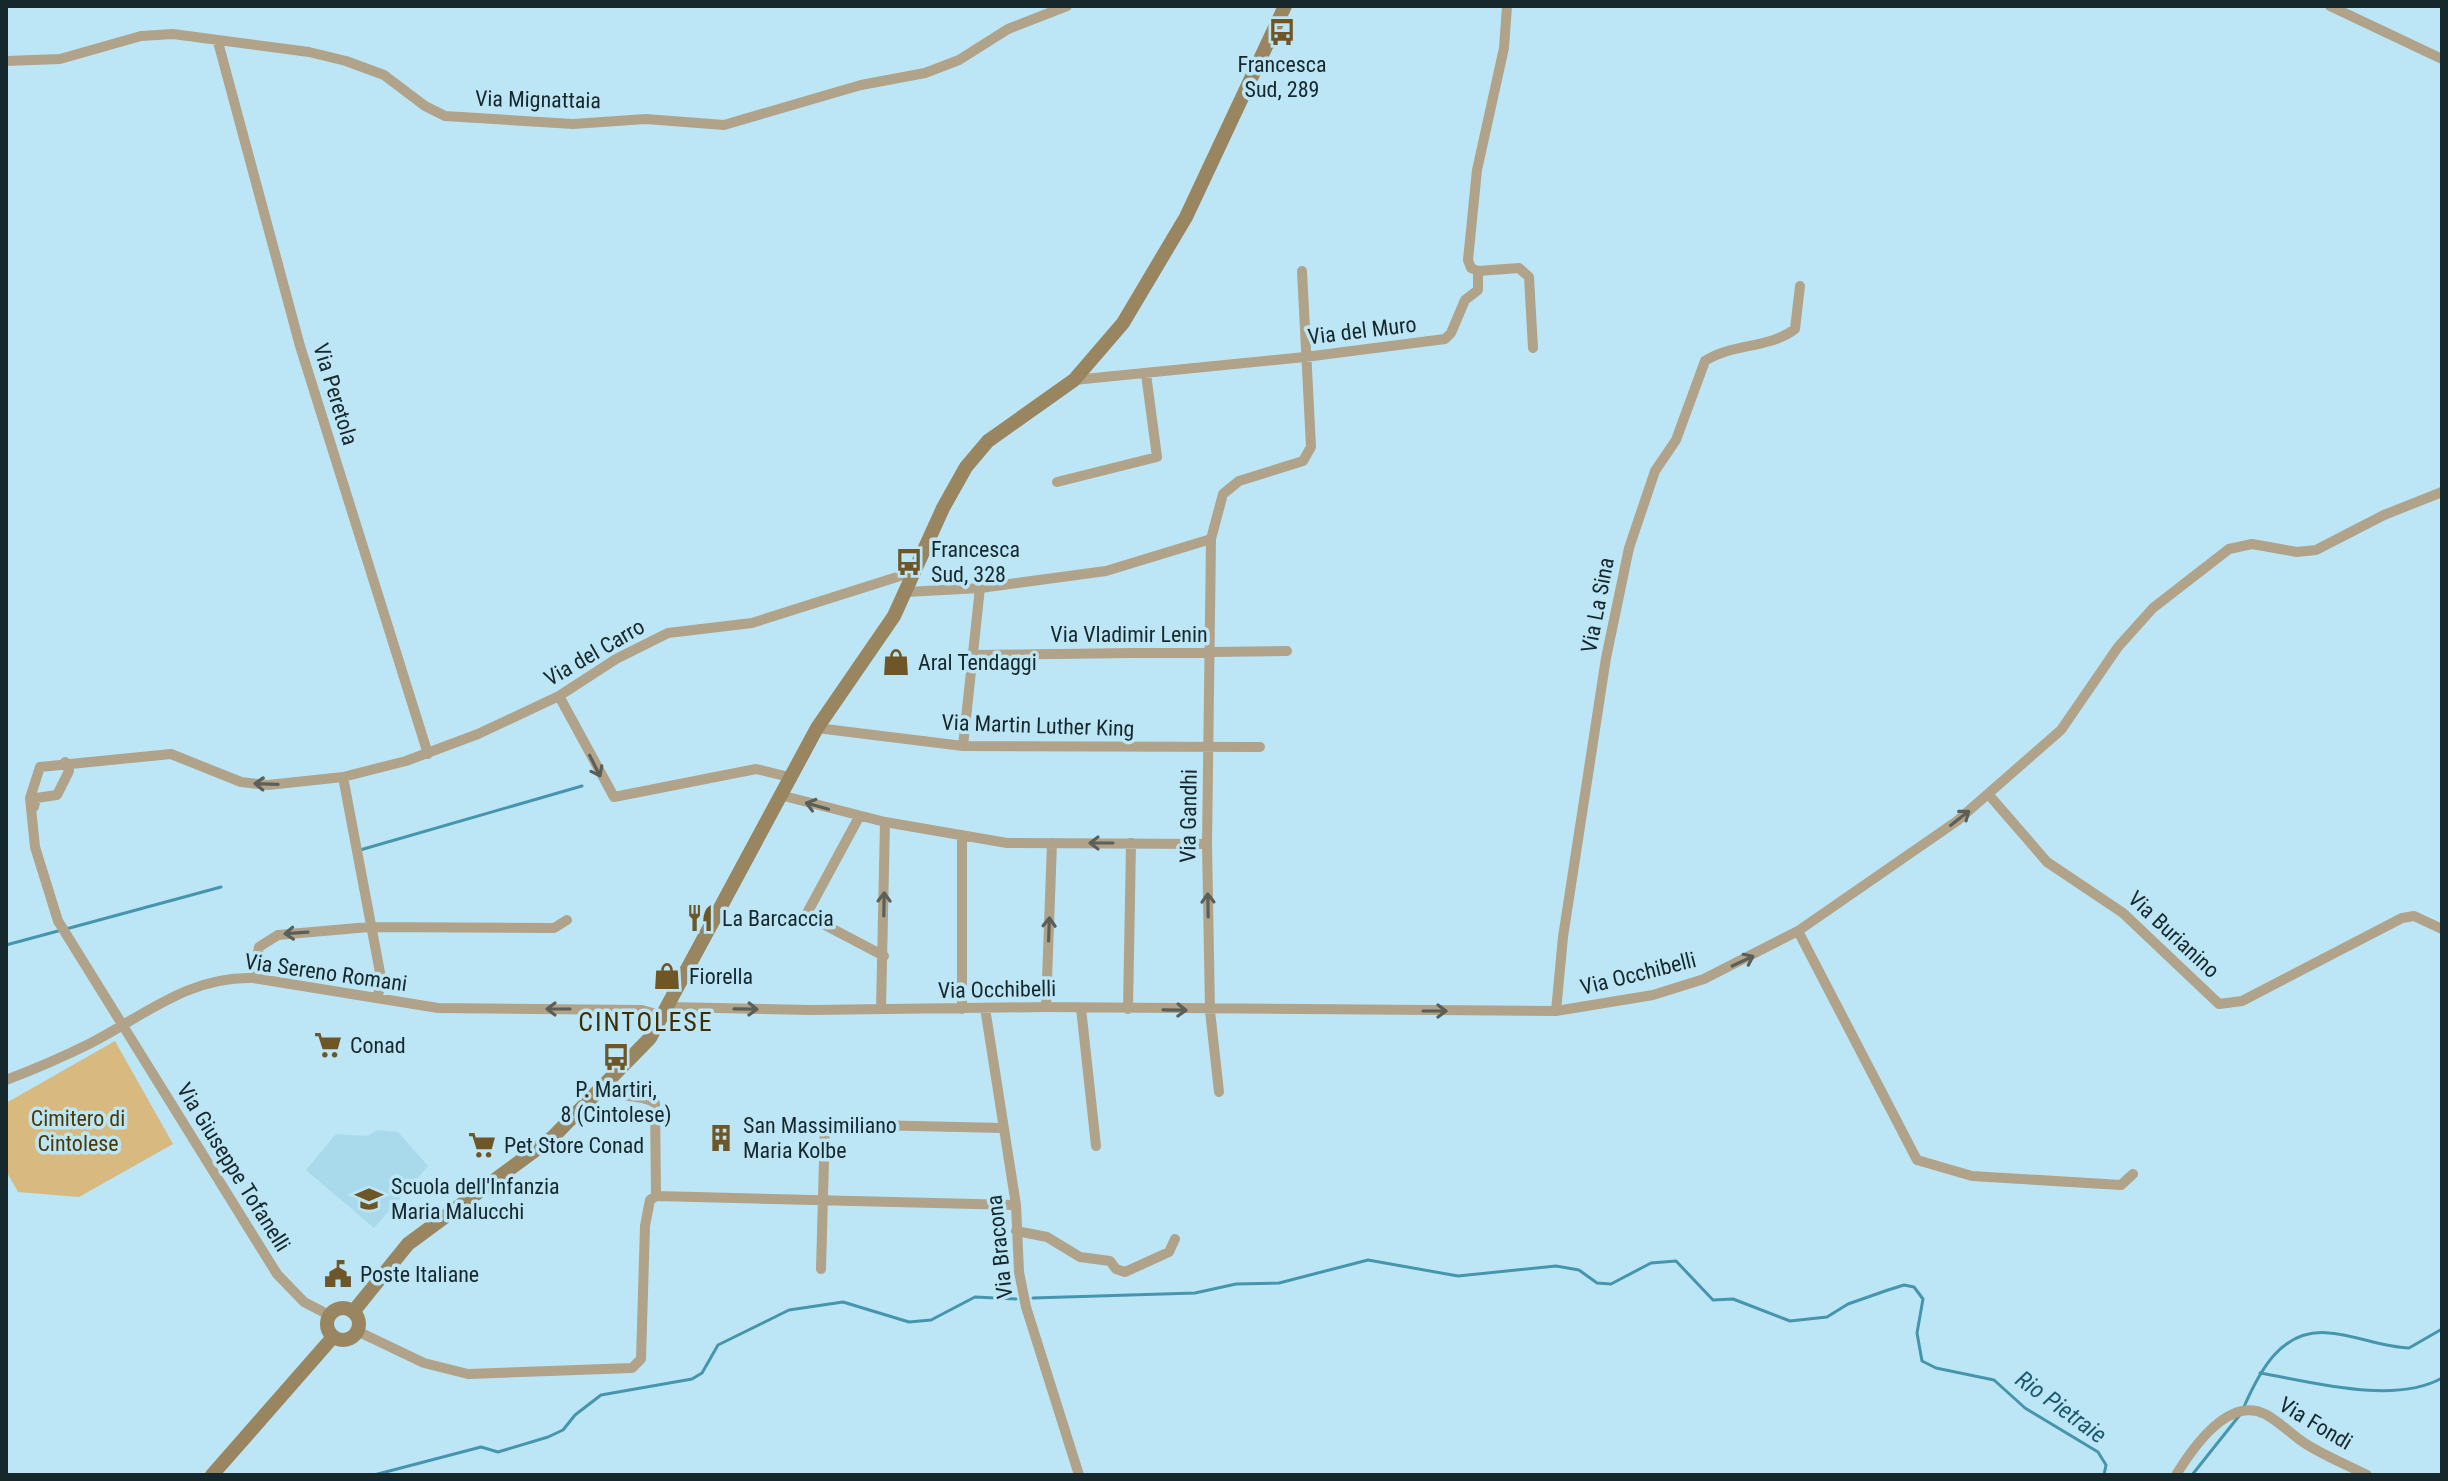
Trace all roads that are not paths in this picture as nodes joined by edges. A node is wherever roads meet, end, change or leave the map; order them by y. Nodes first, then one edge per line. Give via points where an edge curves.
1 (1067, 6) edge
2 (1285, 6) edge
3 (1507, 6) edge
4 (2330, 6) edge
5 (218, 42) junction
6 (2442, 59) edge
7 (6, 61) edge
8 (1302, 271) dead end
9 (1478, 271) junction
10 (1800, 286) dead end
11 (1533, 348) dead end
12 (1305, 357) junction
13 (1146, 374) junction
14 (1074, 380) junction
15 (1057, 482) dead end
16 (2442, 492) edge
17 (1211, 539) junction
18 (916, 571) junction
19 (980, 588) junction
20 (907, 592) junction
21 (1287, 651) dead end
22 (1207, 653) junction
23 (972, 655) junction
24 (559, 696) junction
25 (817, 728) junction
26 (963, 746) junction
27 (1209, 747) junction
28 (1260, 747) dead end
29 (428, 754) junction
30 (65, 762) junction
31 (343, 777) junction
32 (789, 777) junction
33 (780, 795) junction
34 (1989, 795) junction
35 (32, 812) junction
36 (859, 817) junction
37 (885, 822) junction
38 (962, 835) junction
39 (1052, 843) junction
40 (1131, 843) junction
41 (1207, 844) junction
42 (567, 920) dead end
43 (369, 927) junction
44 (2442, 929) edge
45 (1798, 931) junction
46 (884, 956) junction
47 (253, 978) junction
48 (377, 997) junction
49 (1046, 1007) junction
50 (985, 1008) junction
51 (1081, 1008) junction
52 (881, 1009) junction
53 (962, 1009) junction
54 (1128, 1009) junction
55 (666, 1011) junction
56 (1210, 1011) junction
57 (1556, 1011) junction
58 (122, 1024) junction
59 (6, 1080) edge
60 (605, 1087) junction
61 (1219, 1092) dead end
62 (1003, 1128) junction
63 (1096, 1146) dead end
64 (2133, 1174) dead end
65 (656, 1196) junction
66 (823, 1201) junction
67 (1016, 1205) junction
68 (1016, 1231) junction
69 (1175, 1239) dead end
70 (821, 1269) dead end
71 (353, 1312) junction
72 (329, 1315) junction
73 (357, 1331) junction
74 (333, 1337) junction
75 (212, 1475) edge
76 (1079, 1475) edge
77 (2176, 1475) edge
78 (2367, 1475) edge

1 - 5 street, Via Mignattaia via 1008,29 959,60 925,73 861,85 724,125 445,116 370,69 309,52
2 - 14 street via 1186,217 1123,323
3 - 9 street via 1504,48 1477,170 1468,264
4 - 6 street
5 - 7 street, Via Mignattaia via 154,35 60,59
5 - 29 street, Via Peretola via 300,346
8 - 12 street
9 - 11 street via 1519,268 1529,277
9 - 12 street, Via del Muro via 1478,290 1465,300 1445,339
10 - 57 street, Via La Sina via 1795,329 1783,338 1705,361 1676,440 1655,471 1644,502 1606,658
12 - 13 street, Via del Muro
12 - 17 street, Via Gandhi via 1311,447 1303,461 1239,481 1223,494
13 - 14 street, Via del Muro
13 - 15 street via 1157,457
14 - 18 street via 988,441 966,467
16 - 34 street, Via Occhibelli via 2316,550 2252,544 2229,549 2153,608 2118,647 2061,730
17 - 19 street via 1106,571
17 - 22 street, Via Gandhi
18 - 20 street
18 - 24 street, Via del Carro via 752,623 668,633
19 - 20 street
19 - 23 street
20 - 25 street
21 - 22 street, Via Vladimir Lenin
22 - 23 street, Via Vladimir Lenin
22 - 27 street, Via Gandhi
23 - 26 street
24 - 29 street, Via del Carro
24 -> 32 street via 614,797 756,769
25 - 26 street, Via Martin Luther King
25 - 32 street
26 - 27 street, Via Martin Luther King
27 - 28 street, Via Martin Luther King
27 - 41 street, Via Gandhi
29 - 31 street, Via del Carro
31 -> 30 street, Via del Carro via 268,785 241,782 171,754
30 - 35 street, Via Giuseppe Tofanelli via 40,767 30,798
30 - 35 street via 69,771 57,795 36,798
31 - 43 street
32 - 33 street
36 -> 33 street
33 - 55 street
34 - 44 street, Via Burianino via 2047,862 2123,913 2219,1004 2242,1001 2402,918 2414,916
45 -> 34 street, Via Occhibelli
35 - 58 street, Via Giuseppe Tofanelli via 36,857 58,921
36 - 37 street
36 - 46 street via 806,915
37 - 38 street
46 -> 37 street
38 - 39 street
38 - 53 street
40 -> 39 street
49 -> 39 street
40 - 41 street
40 - 54 street
56 -> 41 street, Via Gandhi
42 - 43 street via 554,928
43 -> 47 street via 268,939 259,947
43 - 48 street via 382,983
57 -> 45 street, Via Occhibelli via 1615,1004 1704,979
45 - 64 street via 1917,1160 1972,1176 2121,1185
46 - 52 street
47 - 48 street, Via Sereno Romani
47 - 58 street, Via Sereno Romani via 200,984
55 -> 48 street, Via Sereno Romani via 438,1008
49 - 50 street, Via Occhibelli
49 - 51 street, Via Occhibelli
50 - 53 street, Via Occhibelli
50 - 62 street, Via Bracona
51 - 54 street, Via Occhibelli
51 - 63 street
52 - 53 street, Via Occhibelli
55 -> 52 street, Via Occhibelli
54 -> 56 street, Via Occhibelli
55 - 60 street via 650,1038
56 -> 57 street, Via Occhibelli
56 - 61 street, Via Gandhi
58 - 59 street, Via Sereno Romani
58 - 72 street, Via Giuseppe Tofanelli via 277,1274 304,1302
60 - 65 street via 619,1097 655,1103
60 - 71 street via 553,1137 408,1244
62 - 66 street via 825,1124
62 - 67 street, Via Bracona
65 - 66 street
65 - 73 street via 650,1200 645,1226 641,1359 632,1368 468,1374 424,1363
66 - 67 street
66 - 70 street
67 - 68 street, Via Bracona
68 - 69 street via 1047,1237 1071,1253 1110,1261 1125,1272 1169,1252
68 - 76 street, Via Bracona via 1026,1307
71 - 72 street via 343,1308
71 - 73 street
72 - 74 street via 326,1324
73 - 74 street via 346,1339
74 - 75 street
77 - 78 street, Via Fondi via 2193,1447 2211,1431 2237,1412 2250,1411 2264,1414 2309,1446

